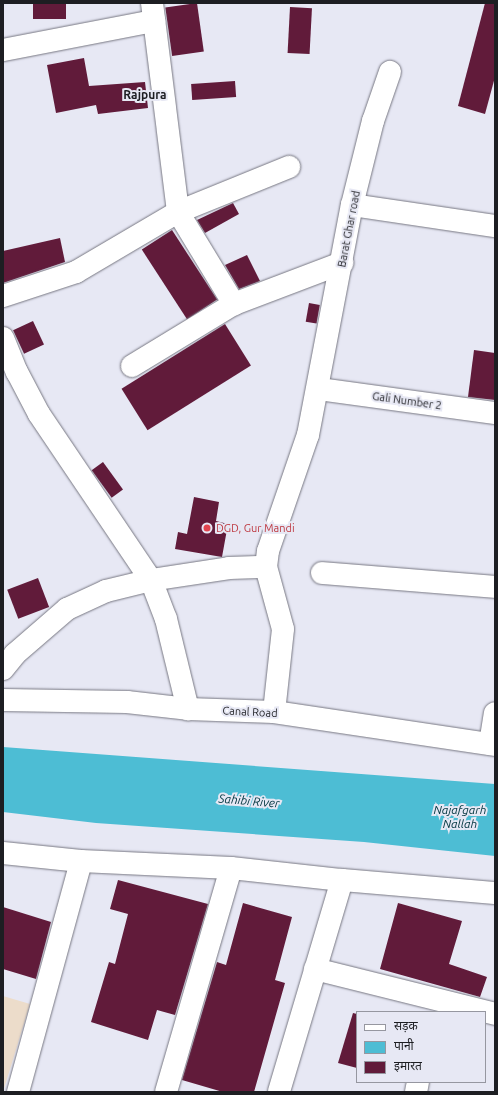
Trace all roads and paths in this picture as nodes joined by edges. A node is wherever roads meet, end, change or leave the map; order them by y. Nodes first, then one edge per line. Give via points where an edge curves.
1 (153, 12) edge
2 (3, 50) edge
3 (390, 72) dead end
4 (289, 167) dead end
5 (352, 204) junction
6 (178, 212) junction
7 (495, 226) edge
8 (342, 263) junction
9 (3, 296) edge
10 (234, 304) junction
11 (3, 338) edge
12 (132, 366) dead end
13 (319, 389) junction
14 (495, 413) edge
15 (266, 567) junction
16 (322, 573) dead end
17 (150, 580) junction
18 (495, 587) edge
19 (3, 669) edge
20 (3, 700) edge
21 (188, 709) junction
22 (274, 712) junction
23 (495, 714) edge
24 (493, 744) edge
25 (3, 853) edge
26 (82, 861) junction
27 (231, 868) junction
28 (342, 880) junction
29 (495, 893) edge
30 (315, 969) junction
31 (439, 1007) edge
32 (471, 1011) edge
33 (18, 1092) edge
34 (166, 1092) edge
35 (279, 1092) edge

1 - 2 street
1 - 6 street
3 - 5 street, Barat Ghar road via 373,122
4 - 6 street
5 - 7 street
5 - 8 street, Barat Ghar road
6 - 9 street via 76,272
6 - 10 street
8 - 10 street
8 - 13 street, Barat Ghar road
10 - 12 street
11 - 17 street via 39,414
13 - 14 street, Gali Number 2
13 - 15 street, Barat Ghar road via 308,435 268,551
15 - 17 street via 229,568
15 - 22 street via 283,629
16 - 18 street
17 - 19 street via 106,591 67,609 15,654
17 - 21 street via 166,619
20 - 21 street, Canal Road via 127,702
21 - 22 street, Canal Road
22 - 24 street, Canal Road
23 - 24 street
25 - 26 street
26 - 27 street
26 - 33 street
27 - 28 street
27 - 34 street
28 - 29 street
28 - 30 street
30 - 31 street
30 - 35 street
31 - 32 street

